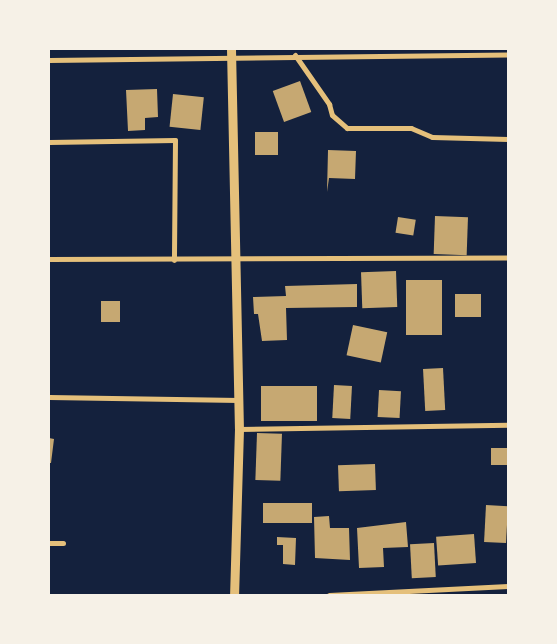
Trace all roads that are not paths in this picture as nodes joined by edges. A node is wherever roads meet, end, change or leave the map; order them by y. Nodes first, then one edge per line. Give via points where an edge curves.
1 (158, 49) edge
2 (231, 52) edge
3 (508, 54) edge
4 (295, 55) junction
5 (158, 57) junction
6 (49, 60) edge
7 (508, 139) edge
8 (49, 142) edge
9 (508, 257) edge
10 (49, 259) edge
11 (174, 260) junction
12 (237, 260) junction
13 (49, 397) edge
14 (238, 400) junction
15 (508, 425) edge
16 (239, 429) junction
17 (49, 543) edge
18 (63, 543) dead end
19 (508, 586) edge
20 (234, 595) edge
21 (329, 595) edge

1 - 5 street
2 - 4 street
2 - 5 street
2 - 12 street
3 - 4 street
4 - 7 street via 329,104 332,115 347,128 411,128 432,137
5 - 6 street
8 - 11 street via 175,140
9 - 12 street
10 - 11 street
11 - 12 street
12 - 14 street
13 - 14 street
14 - 16 street
15 - 16 street
16 - 20 street
17 - 18 street
19 - 21 street

